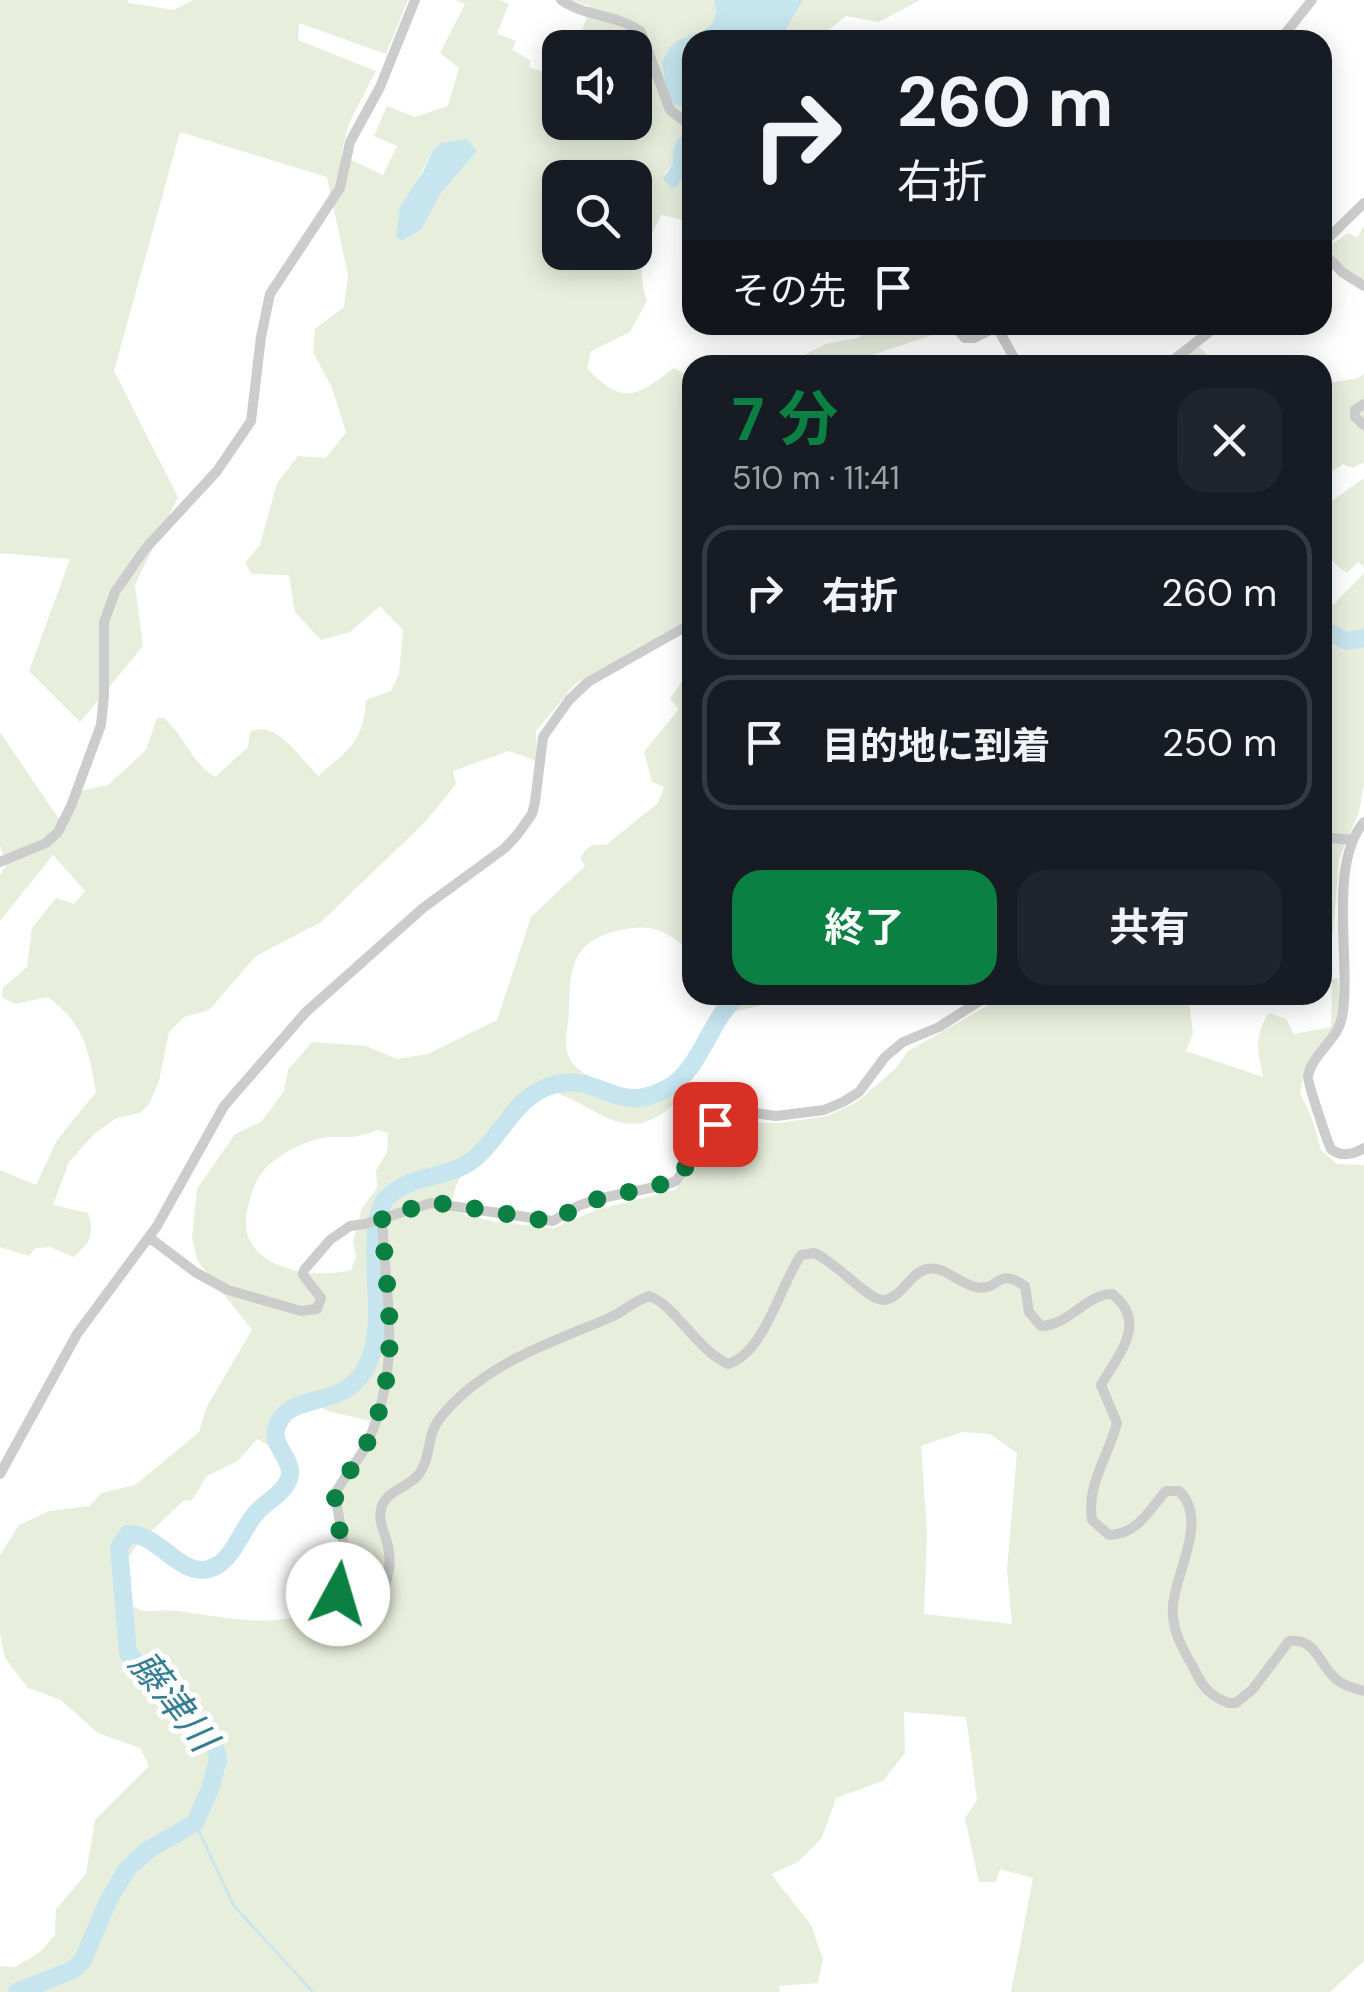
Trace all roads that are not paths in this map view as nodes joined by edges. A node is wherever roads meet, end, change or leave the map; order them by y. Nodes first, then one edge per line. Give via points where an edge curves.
1 (415, 0) edge
2 (561, 0) edge
3 (1308, 1) edge
4 (1287, 30) edge
5 (682, 120) edge
6 (1364, 204) edge
7 (1332, 237) edge
8 (1332, 260) edge
9 (1364, 286) edge
10 (1205, 335) edge
11 (1180, 355) edge
12 (1364, 404) edge
13 (1364, 425) edge
14 (682, 629) edge
15 (1364, 822) edge
16 (1332, 838) edge
17 (1353, 840) junction
18 (0, 862) edge
19 (974, 1005) edge
20 (1364, 1148) edge
21 (382, 1217) junction
22 (150, 1238) junction
23 (0, 1474) edge
24 (1364, 1691) edge

1 - 18 street via 350,142 340,188 270,294 251,421 114,592 104,622 101,724 71,806 46,843
2 - 5 street via 641,32 670,110
3 - 4 street
6 - 7 street
8 - 9 street
10 - 11 street
12 - 13 street via 1355,417
14 - 22 street via 568,700 543,737 532,814 517,835 422,908 306,1012 224,1106
15 - 17 street
16 - 17 street
17 - 20 street via 1346,867 1342,1021 1313,1064 1308,1084 1331,1149 1338,1154
19 - 21 street via 904,1042 843,1102 776,1116 746,1112 715,1124 676,1181 598,1199 554,1222 431,1203
21 - 22 street via 338,1234 304,1270 321,1298 317,1308 300,1312 228,1290
21 - 24 street via 390,1366 368,1443 335,1494 345,1552 338,1603 350,1615 366,1616 389,1572 380,1510 385,1498 418,1476 430,1431 470,1387 523,1354 649,1296 721,1361 739,1361 807,1252 826,1258 878,1300 928,1269 979,1288 1012,1277 1025,1286 1030,1312 1042,1326 1059,1323 1101,1294 1121,1300 1131,1333 1101,1385 1118,1423 1094,1485 1092,1520 1109,1534 1128,1532 1166,1492 1186,1498 1191,1516 1173,1618 1204,1690 1216,1698 1244,1698 1296,1640 1315,1650 1335,1679
22 - 23 street via 76,1334

